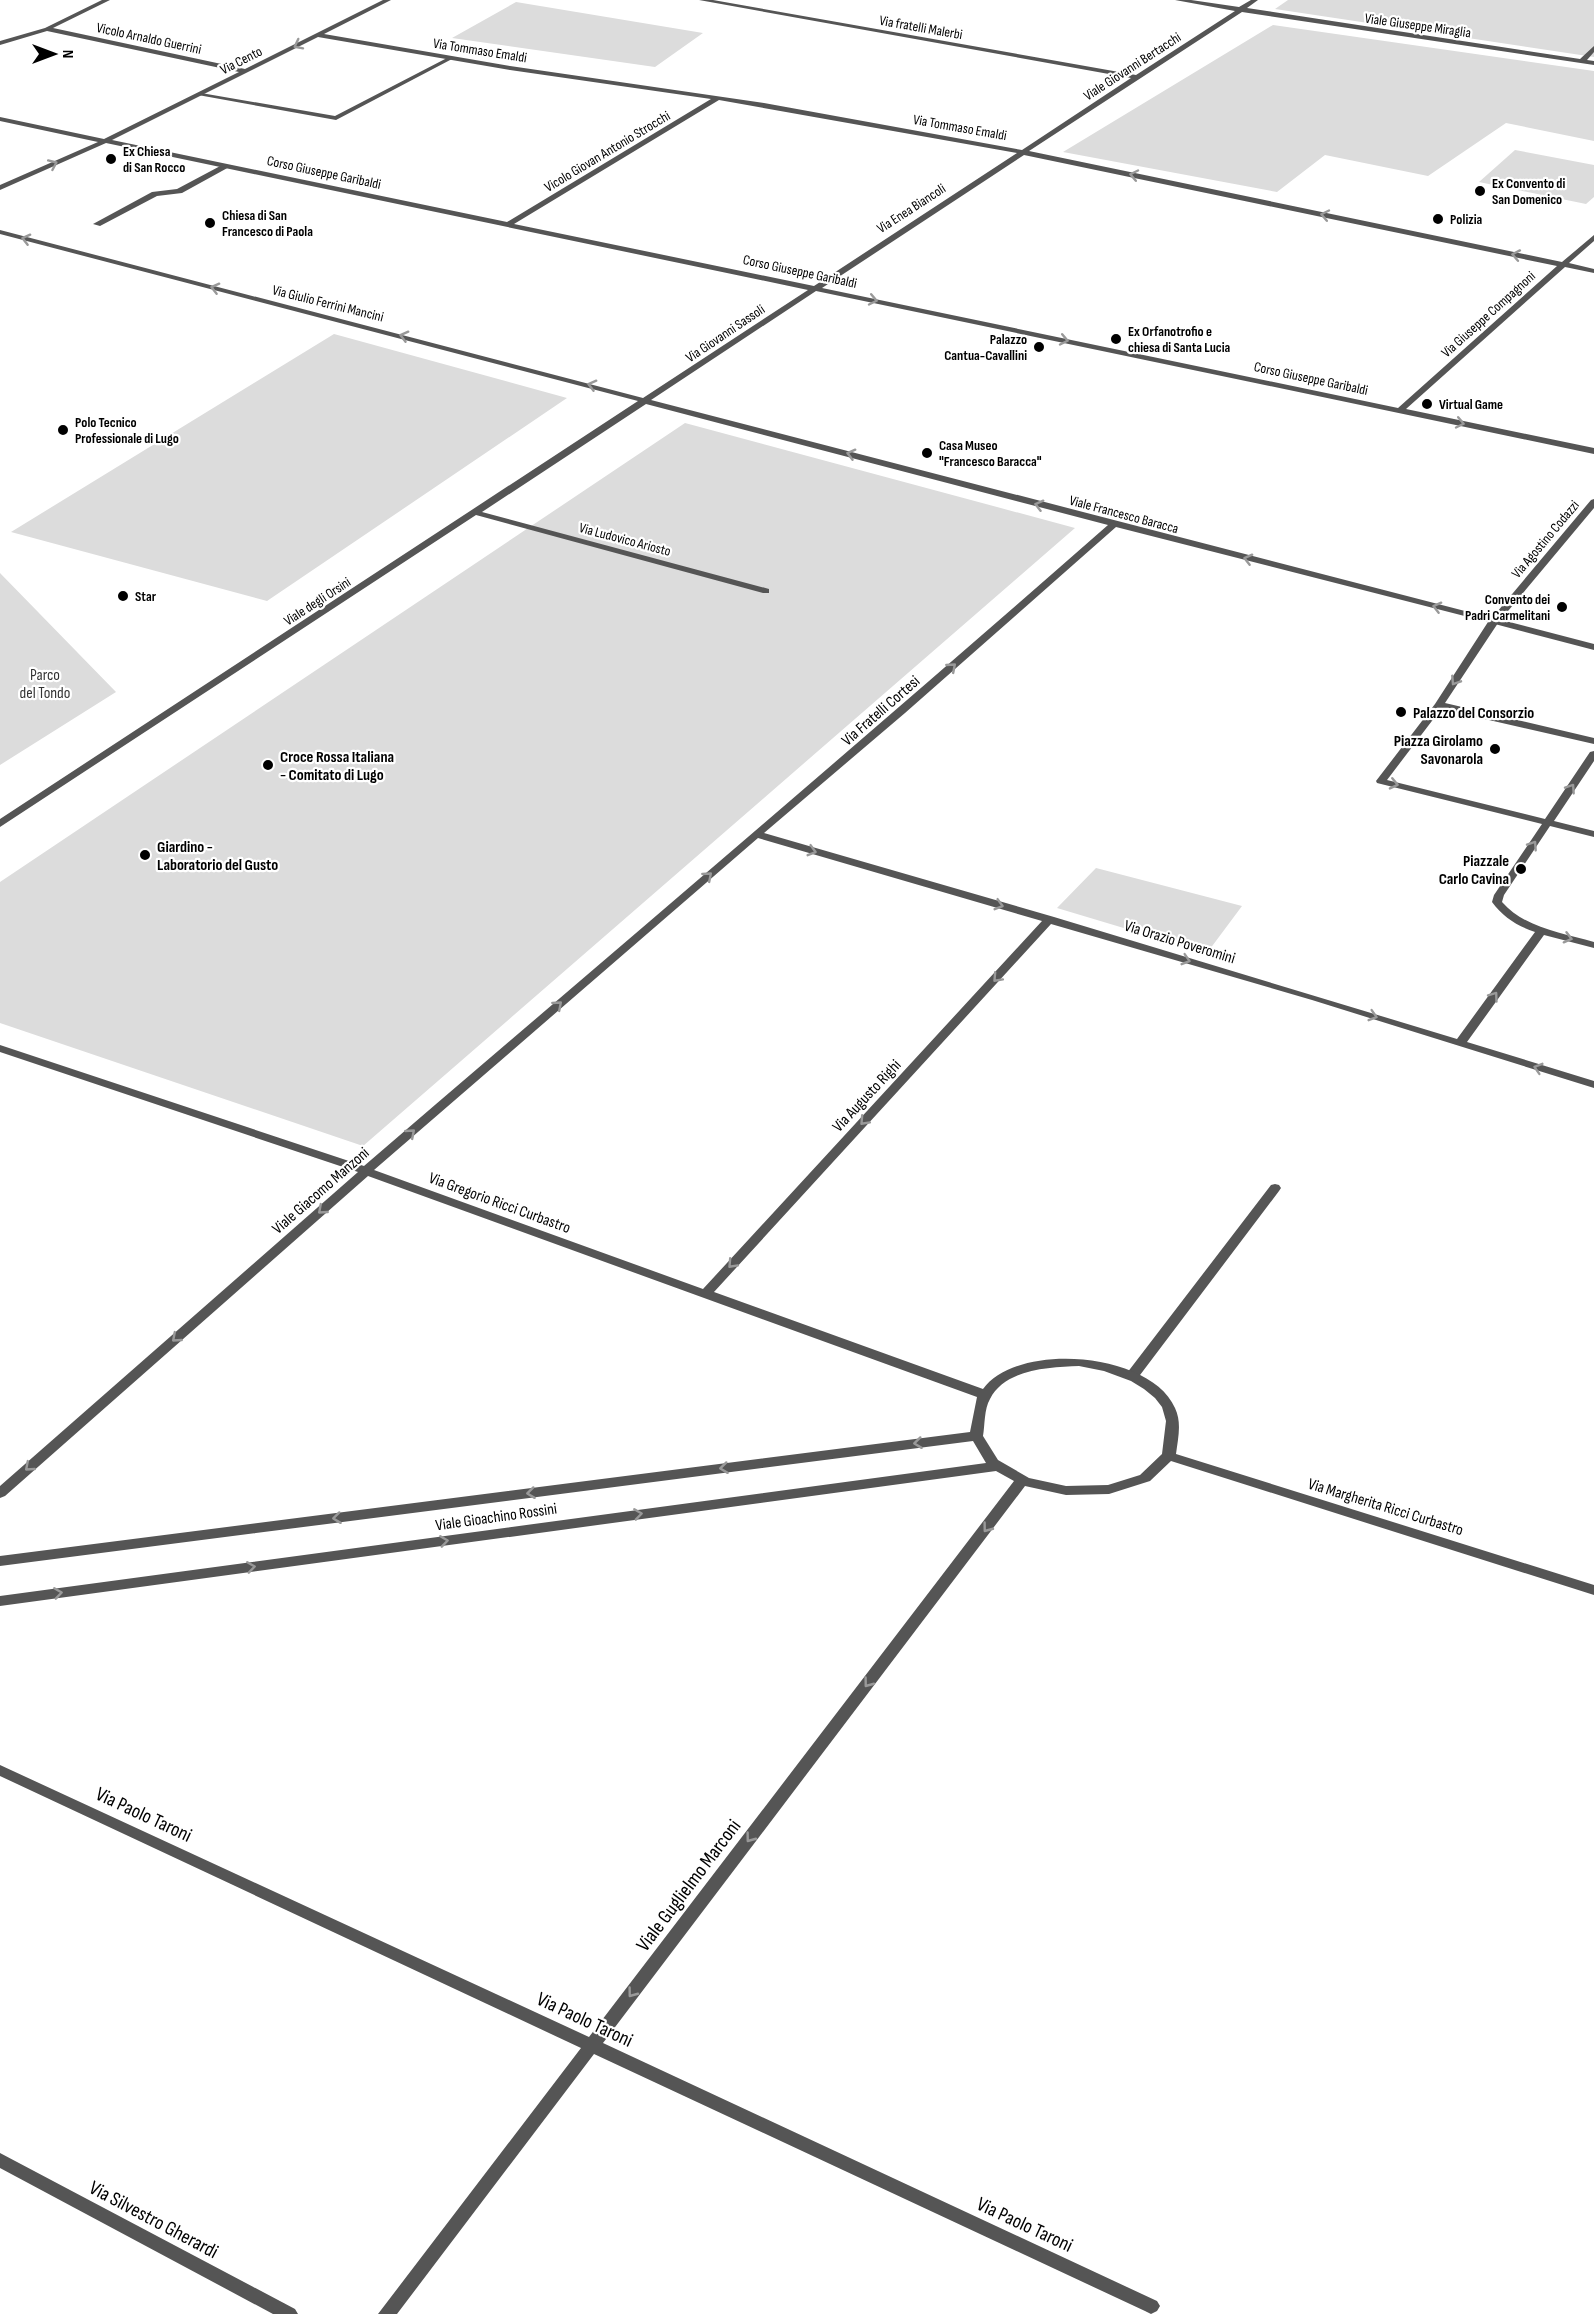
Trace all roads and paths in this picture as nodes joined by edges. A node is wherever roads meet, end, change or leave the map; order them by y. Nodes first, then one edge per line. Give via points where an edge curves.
1 (107, 0) edge
2 (388, 0) edge
3 (702, 0) edge
4 (1178, 0) edge
5 (1255, 0) edge
6 (1239, 10) junction
7 (47, 29) junction
8 (316, 35) junction
9 (0, 43) edge
10 (1594, 48) edge
11 (449, 58) junction
12 (1582, 61) junction
13 (1594, 63) edge
14 (246, 71) junction
15 (1136, 77) junction
16 (201, 95) junction
17 (718, 98) junction
18 (0, 119) edge
19 (105, 141) junction
20 (1022, 152) junction
21 (227, 166) junction
22 (0, 188) edge
23 (97, 224) dead end
24 (509, 224) junction
25 (0, 232) edge
26 (1594, 237) edge
27 (1564, 264) junction
28 (1594, 271) edge
29 (816, 288) junction
30 (649, 400) junction
31 (1399, 411) junction
32 (1594, 451) edge
33 (1594, 502) edge
34 (477, 513) junction
35 (1113, 525) junction
36 (766, 591) dead end
37 (1494, 621) junction
38 (1594, 647) edge
39 (1439, 705) junction
40 (1594, 741) edge
41 (1594, 754) edge
42 (1549, 822) junction
43 (0, 824) edge
44 (756, 834) junction
45 (1594, 834) edge
46 (664, 914) joint
47 (1050, 919) junction
48 (1542, 931) junction
49 (1594, 945) edge
50 (1460, 1043) junction
51 (0, 1048) edge
52 (1594, 1085) edge
53 (366, 1171) junction
54 (1275, 1188) dead end
55 (705, 1294) junction
56 (1132, 1376) junction
57 (985, 1395) junction
58 (976, 1436) junction
59 (1168, 1456) junction
60 (996, 1466) junction
61 (1022, 1481) junction
62 (0, 1493) edge
63 (0, 1561) edge
64 (1594, 1590) edge
65 (0, 1601) edge
66 (0, 1770) edge
67 (592, 2046) junction
68 (0, 2160) edge
69 (1151, 2306) dead end
70 (289, 2314) edge
71 (387, 2314) edge

1 - 7 street
2 - 8 street, Via Cento
3 - 15 street, Via fratelli Malerbi
4 - 6 street, Viale Giuseppe Miraglia
5 - 6 street, Viale Giovanni Bertacchi
6 - 12 street, Viale Giuseppe Miraglia
6 - 15 street, Viale Giovanni Bertacchi
7 - 9 street
7 - 14 street, Vicolo Arnaldo Guerrini
8 - 11 street, Via Tommaso Emaldi
8 -> 14 street, Via Cento
10 - 12 street
11 - 16 street via 336,118
11 - 17 street, Via Tommaso Emaldi
12 - 13 street, Viale Giuseppe Miraglia
14 - 16 street, Via Cento
15 - 20 street, Viale Giovanni Bertacchi
16 - 19 street, Via Cento
17 - 20 street, Via Tommaso Emaldi
17 - 24 street, Vicolo Giovan Antonio Strocchi
18 - 19 street, Corso Giuseppe Garibaldi
19 - 21 street, Corso Giuseppe Garibaldi
22 -> 19 street, Via Cento
27 -> 20 street, Via Tommaso Emaldi
20 - 29 street, Via Enea Biancoli
21 - 23 street via 178,191 155,194
21 - 24 street, Corso Giuseppe Garibaldi
24 - 29 street, Corso Giuseppe Garibaldi
30 -> 25 street, Via Giulio Ferrini Mancini
26 - 27 street, Via Giuseppe Compagnoni
27 - 28 street, Via Tommaso Emaldi
27 - 31 street, Via Giuseppe Compagnoni
29 - 30 street, Via Giovanni Sassoli
29 -> 31 street, Corso Giuseppe Garibaldi
30 - 34 street, Viale degli Orsini
35 -> 30 street, Viale Francesco Baracca
31 -> 32 street, Corso Giuseppe Garibaldi
33 - 37 street, Via Agostino Codazzi
34 - 36 street, Via Ludovico Ariosto
34 - 43 street, Viale degli Orsini
37 -> 35 street, Viale Francesco Baracca
44 -> 35 street, Via Fratelli Cortesi
37 - 38 street, Viale Francesco Baracca
37 -> 39 street, Via Agostino Codazzi
39 - 40 street
39 -> 42 street via 1381,781
42 -> 41 street
42 - 45 street
48 -> 42 street via 1520,921 1497,902
46 -> 44 street, Via Fratelli Cortesi
44 -> 47 street, Via Orazio Poveromini
53 -> 46 street, Viale Giacomo Manzoni
47 -> 50 street, Via Orazio Poveromini
47 -> 55 street, Via Augusto Righi
48 -> 49 street
50 -> 48 street
52 -> 50 street, Via Orazio Poveromini
51 - 53 street, Via Gregorio Ricci Curbastro
53 - 55 street, Via Gregorio Ricci Curbastro
53 -> 62 street, Viale Giacomo Manzoni
54 - 56 street
55 - 57 street, Via Gregorio Ricci Curbastro
56 - 57 street via 1107,1366 1050,1363 1001,1380
56 - 59 street via 1157,1392 1171,1413 1176,1435
57 - 58 street via 975,1414
58 - 60 street
58 -> 63 street, Viale Gioachino Rossini
59 - 61 street via 1150,1474 1122,1488 1089,1493 1054,1491
59 - 64 street, Via Margherita Ricci Curbastro
60 - 61 street
65 -> 60 street, Viale Gioachino Rossini
61 -> 67 street, Viale Guglielmo Marconi
66 - 67 street, Via Paolo Taroni
67 - 69 street, Via Paolo Taroni
67 - 71 street, Viale Guglielmo Marconi
68 - 70 street, Via Silvestro Gherardi

